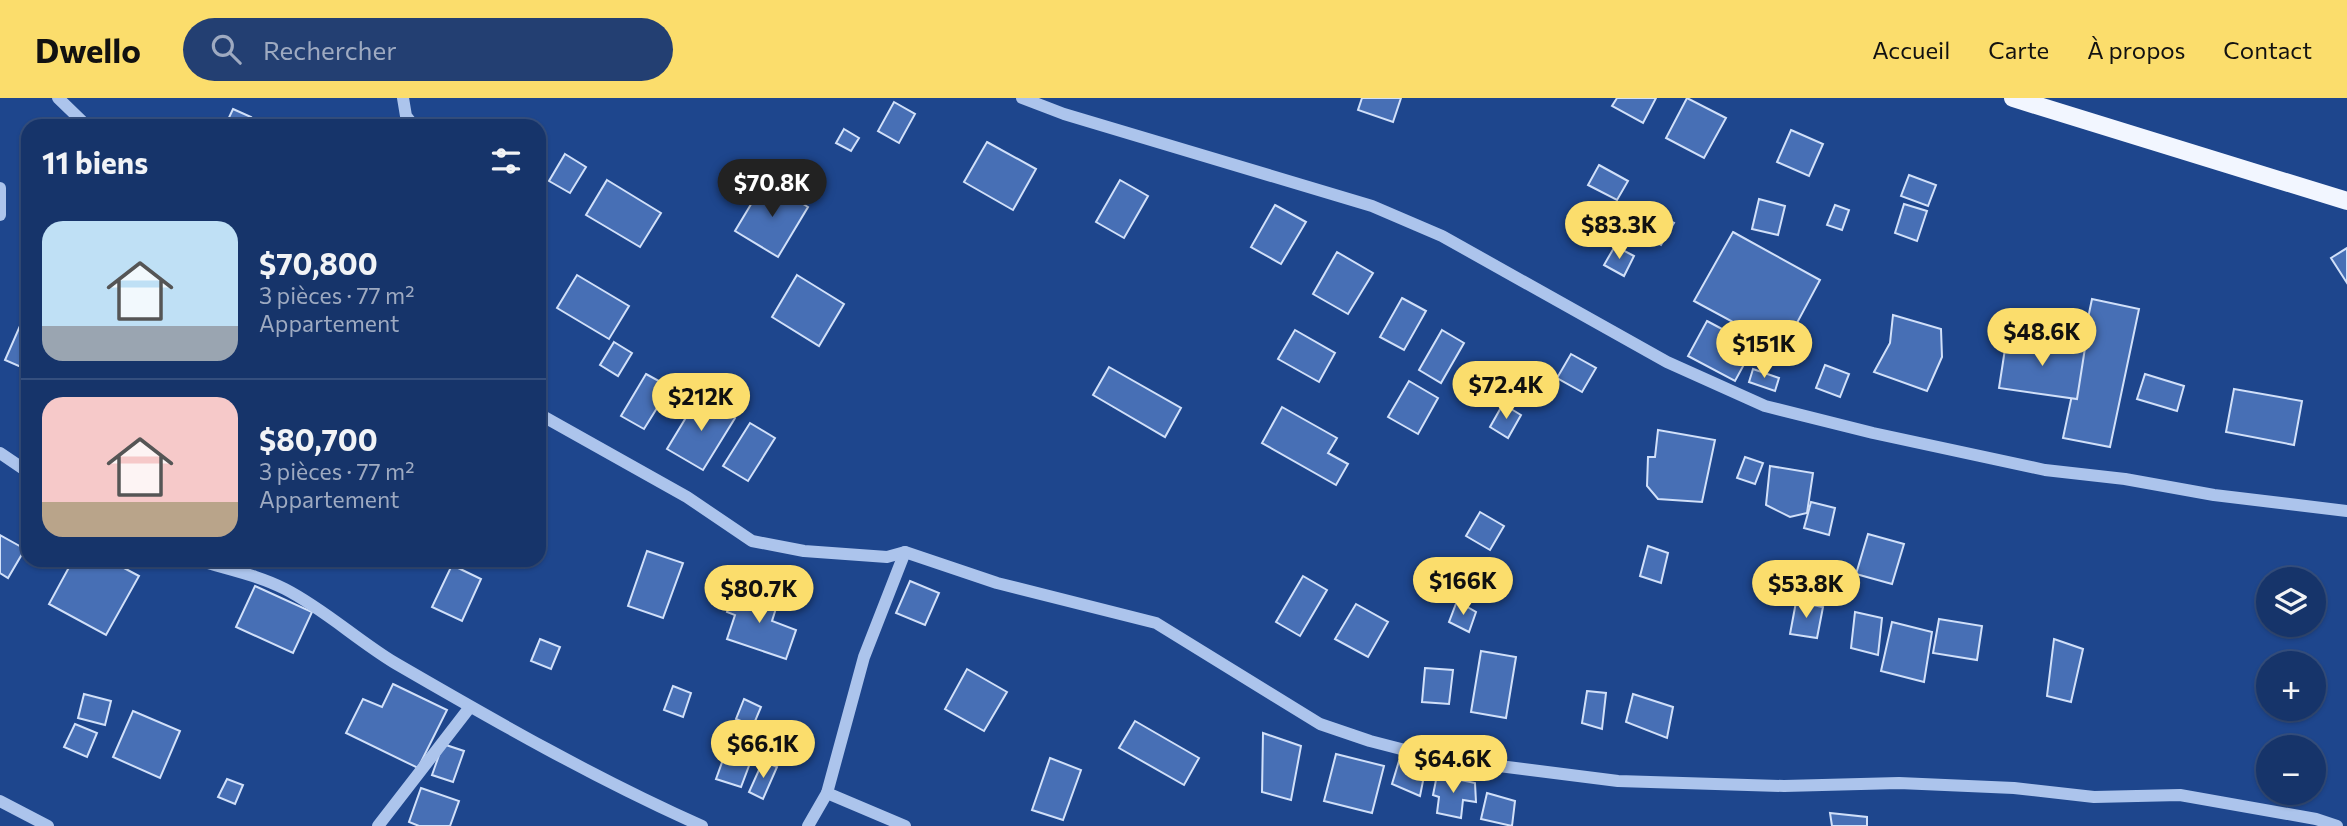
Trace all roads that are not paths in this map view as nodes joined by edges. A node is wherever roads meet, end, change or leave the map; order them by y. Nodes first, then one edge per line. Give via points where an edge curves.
1 (58, 98) edge
2 (403, 98) edge
3 (1022, 98) edge
4 (2013, 98) edge
5 (80, 119) edge
6 (408, 119) edge
7 (0, 188) edge
8 (2347, 201) edge
9 (0, 215) edge
10 (546, 418) edge
11 (0, 453) edge
12 (21, 467) edge
13 (2347, 511) edge
14 (905, 552) junction
15 (220, 567) edge
16 (470, 707) junction
17 (827, 793) junction
18 (0, 801) edge
19 (48, 826) edge
20 (378, 826) edge
21 (702, 826) edge
22 (808, 826) edge
23 (905, 826) edge
24 (2337, 826) edge

1 - 5 street
2 - 6 street
3 - 13 street via 1404,219 1667,362 1765,406 2045,470
4 - 8 main road
7 - 9 street
10 - 14 street via 687,497 752,541 804,551 887,557
11 - 12 street
14 - 17 street via 864,657
14 - 24 street via 997,583 1156,623 1320,724 1436,758 1618,781 1784,786 1899,783 2094,797 2180,795
15 - 16 street via 282,587
16 - 20 street
16 - 21 street via 635,796
17 - 22 street
17 - 23 street
18 - 19 street

